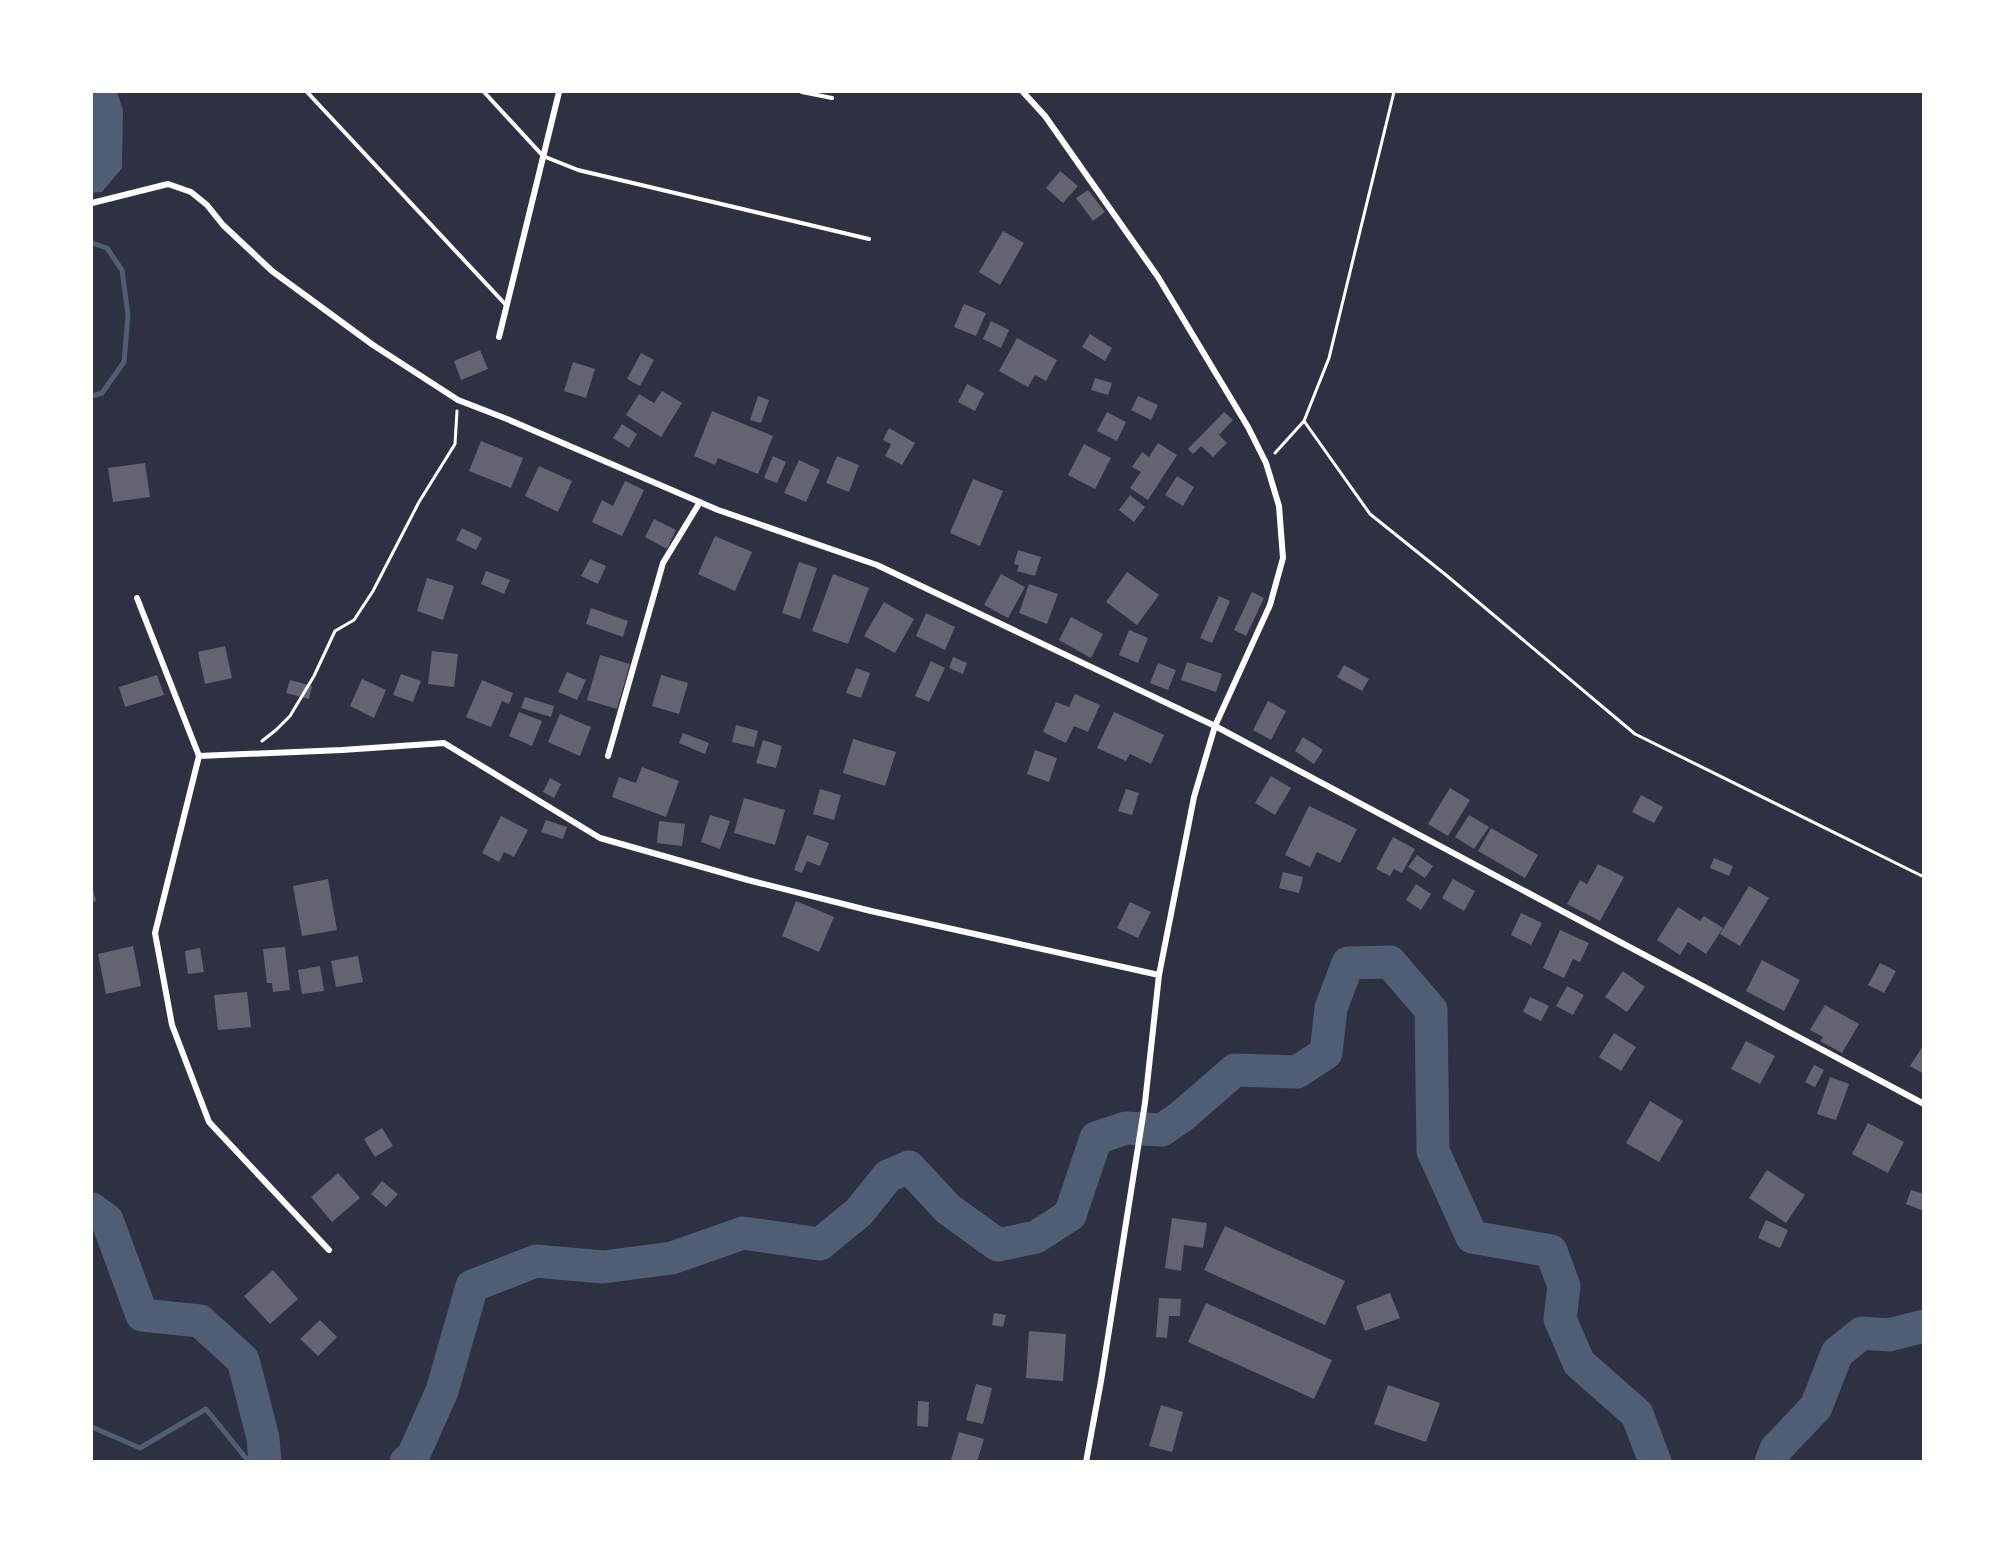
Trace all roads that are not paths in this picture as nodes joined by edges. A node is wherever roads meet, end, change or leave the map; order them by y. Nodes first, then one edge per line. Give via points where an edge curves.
1 (307, 92) edge
2 (484, 92) edge
3 (560, 92) edge
4 (802, 92) edge
5 (1023, 92) edge
6 (832, 98) dead end
7 (543, 156) junction
8 (92, 202) edge
9 (869, 239) dead end
10 (507, 305) junction
11 (499, 337) dead end
12 (700, 502) junction
13 (137, 598) dead end
14 (1215, 726) junction
15 (199, 756) junction
16 (608, 756) dead end
17 (1159, 975) junction
18 (1923, 1104) edge
19 (328, 1250) dead end
20 (1086, 1461) edge

1 - 10 lane
2 - 7 lane
3 - 7 street
4 - 6 lane
5 - 14 street via 1045,116 1158,277 1248,427 1266,463 1280,506 1283,558 1270,605
7 - 9 lane via 578,170
7 - 10 street
8 - 12 street via 168,184 191,192 272,271 373,345 458,400
10 - 11 street
12 - 14 street via 877,565
12 - 16 street via 663,563
13 - 15 street
14 - 17 street via 1194,797
14 - 18 street
15 - 17 street via 444,743 600,838 871,911
15 - 19 street via 155,933 172,1025 209,1122
17 - 20 street via 1145,1103

